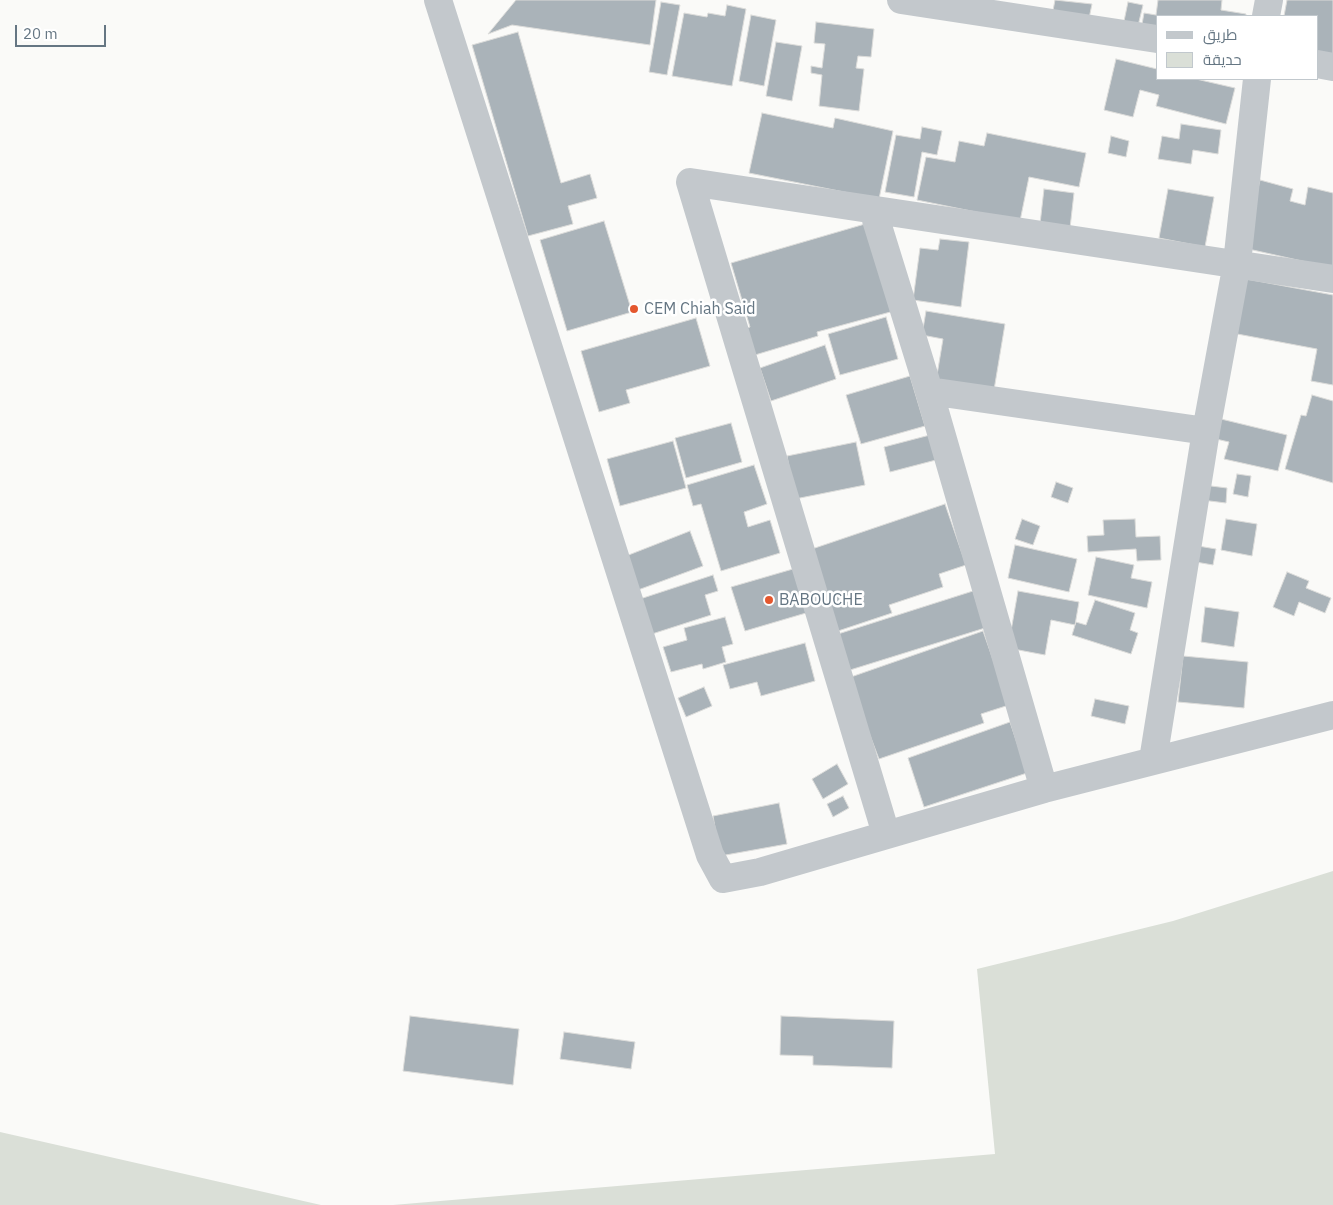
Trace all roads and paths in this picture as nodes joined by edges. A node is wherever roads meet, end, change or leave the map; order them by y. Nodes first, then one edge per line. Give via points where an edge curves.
1 (438, 0) edge
2 (901, 0) edge
3 (1269, 0) edge
4 (1029, 10) edge
5 (1266, 15) edge
6 (1156, 39) edge
7 (1318, 64) edge
8 (1333, 66) edge
9 (1257, 80) edge
10 (873, 210) junction
11 (1238, 263) junction
12 (1333, 279) edge
13 (929, 392) junction
14 (1206, 431) junction
15 (1333, 715) edge
16 (1153, 760) junction
17 (1044, 789) junction
18 (886, 834) junction

1 - 18 street via 710,855 718,871 723,879 760,872
2 - 4 street
3 - 5 street
4 - 6 street
7 - 8 street
9 - 11 street
10 - 11 street
10 - 13 street
10 - 18 street via 690,182
11 - 12 street
11 - 14 street
13 - 14 street
13 - 17 street
14 - 16 street
15 - 16 street
16 - 17 street
17 - 18 street

